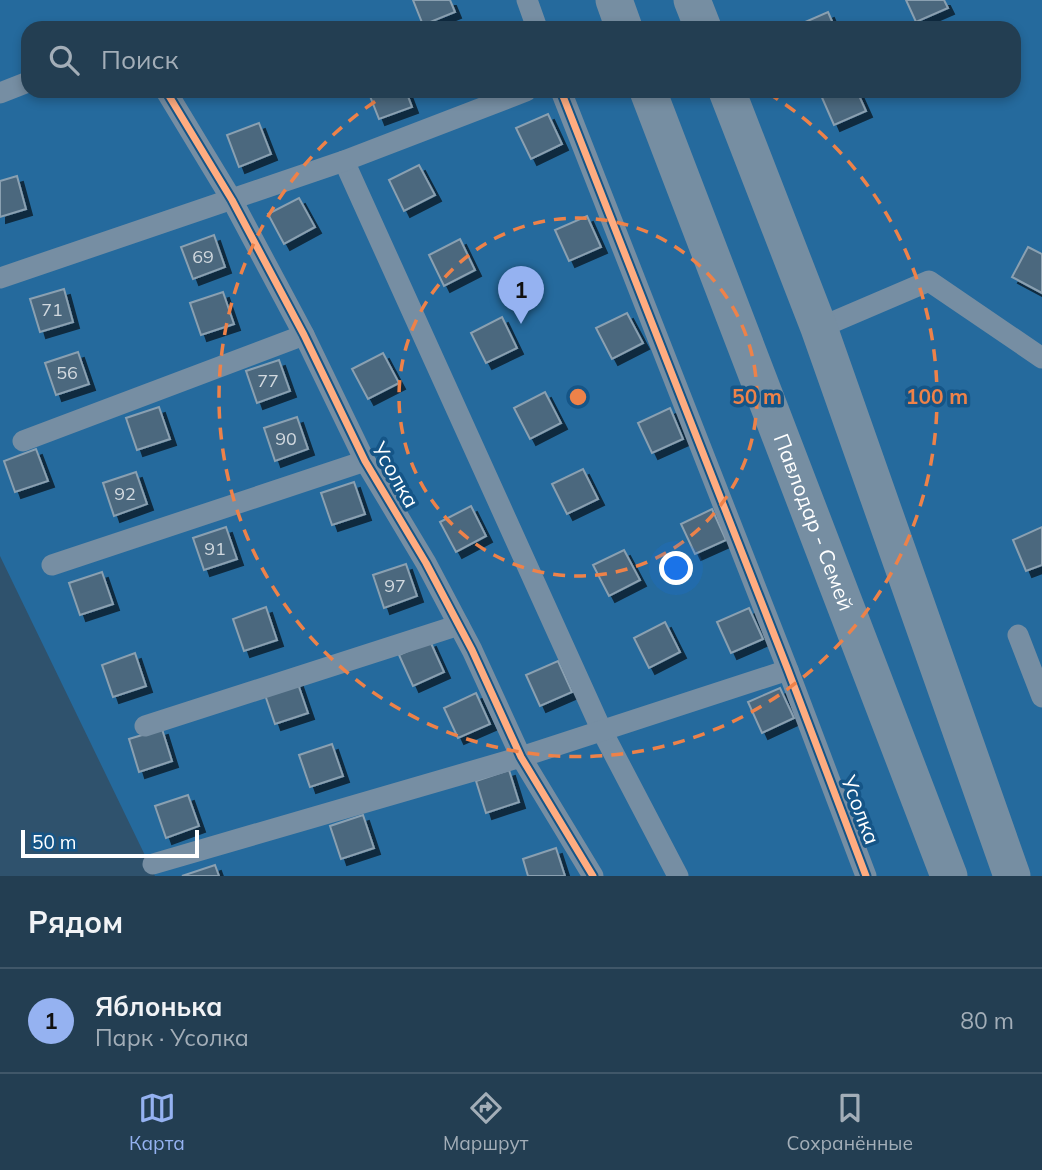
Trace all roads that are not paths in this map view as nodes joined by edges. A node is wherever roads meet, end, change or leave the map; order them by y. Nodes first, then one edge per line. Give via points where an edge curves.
1 (527, 0) edge
2 (614, 0) edge
3 (692, 0) edge
4 (534, 21) edge
5 (622, 21) edge
6 (700, 21) edge
7 (21, 85) edge
8 (0, 93) edge
9 (170, 98) edge
10 (508, 98) edge
11 (564, 98) edge
12 (651, 98) edge
13 (730, 98) edge
14 (344, 161) junction
15 (232, 200) junction
16 (0, 278) edge
17 (819, 328) junction
18 (304, 335) junction
19 (1042, 358) edge
20 (23, 441) dead end
21 (365, 461) junction
22 (52, 565) dead end
23 (459, 625) junction
24 (1018, 635) dead end
25 (788, 670) junction
26 (1042, 697) edge
27 (145, 726) dead end
28 (602, 732) junction
29 (521, 757) junction
30 (153, 864) dead end
31 (593, 876) edge
32 (678, 876) edge
33 (866, 876) edge
34 (949, 876) edge
35 (1012, 876) edge

1 - 4 street
2 - 5 highway
3 - 6 highway
7 - 8 street
9 - 15 street, Усолка
10 - 14 street
11 - 25 street, Усолка
12 - 34 highway, Павлодар - Семей
13 - 17 highway
14 - 15 street
14 - 28 street
15 - 16 street
15 - 18 street, Усолка
17 - 19 street via 929,281
17 - 35 highway
18 - 20 street
18 - 21 street, Усолка
21 - 22 street
21 - 23 street, Усолка
23 - 27 street
23 - 29 street, Усолка
24 - 26 street
25 - 28 street
25 - 33 street, Усолка
28 - 29 street
28 - 32 street
29 - 30 street
29 - 31 street, Усолка

